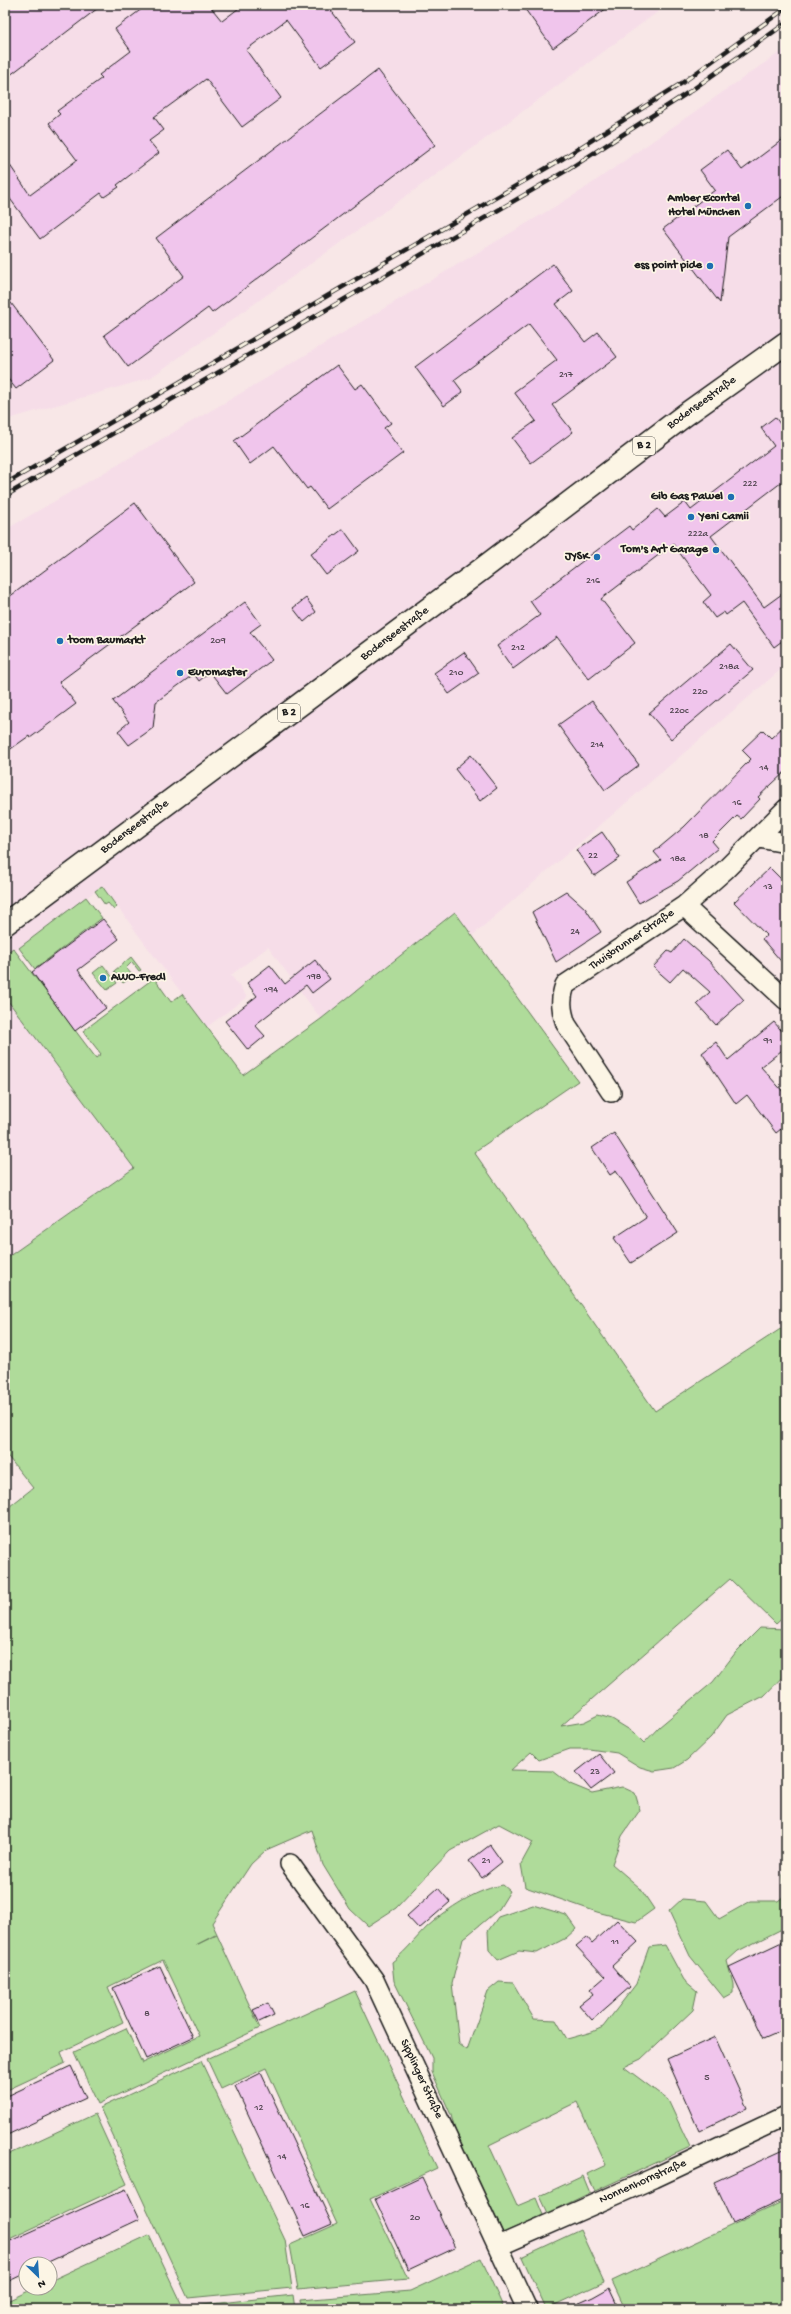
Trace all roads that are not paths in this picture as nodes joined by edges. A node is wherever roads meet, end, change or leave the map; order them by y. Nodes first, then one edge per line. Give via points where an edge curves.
1 (786, 343) edge
2 (786, 809) edge
3 (759, 838) junction
4 (786, 843) edge
5 (684, 906) junction
6 (5, 924) edge
7 (786, 1000) edge
8 (611, 1092) dead end
9 (290, 1864) dead end
10 (786, 2116) edge
11 (499, 2246) junction
12 (527, 2309) edge

1 - 6 main road, Bodenseestraße / B 2 via 685,415 476,574
2 - 3 street, Thuisbrunner Straße
3 - 4 street
3 - 5 street, Thuisbrunner Straße
5 - 7 street
5 - 8 street, Thuisbrunner Straße via 565,985 561,997 561,1011 566,1024
9 - 11 street, Sipplinger Straße via 374,1980
10 - 11 street, Nonnenhornstraße via 654,2178
11 - 12 street, Sipplinger Straße

